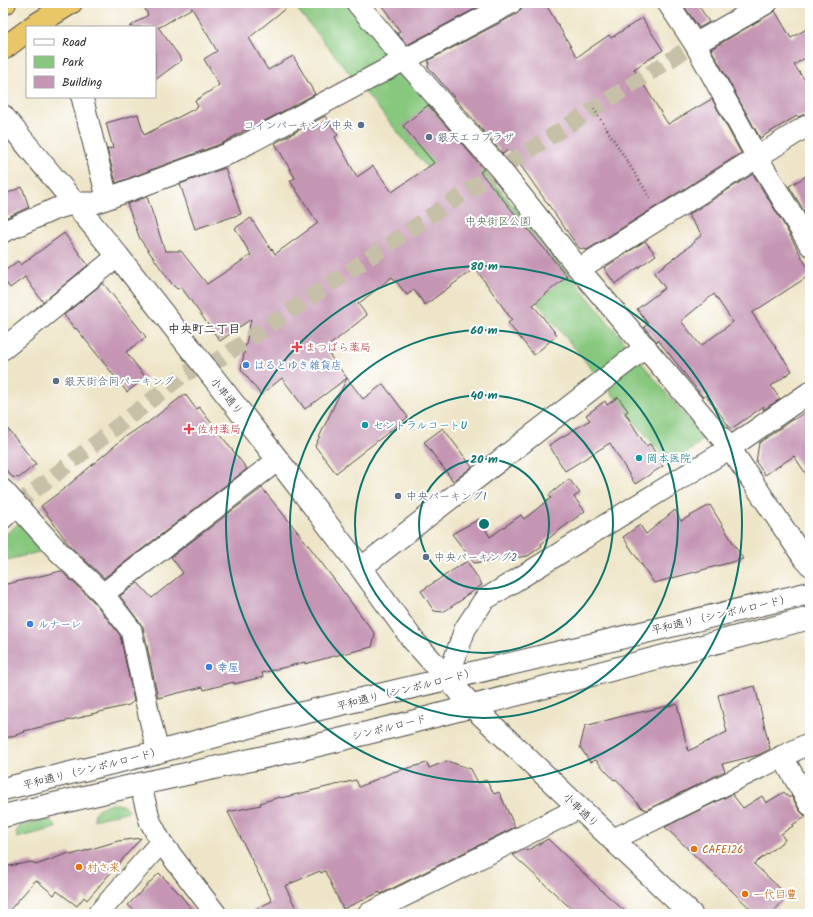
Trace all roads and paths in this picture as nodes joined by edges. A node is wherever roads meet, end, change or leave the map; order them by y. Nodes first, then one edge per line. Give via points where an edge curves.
1 (71, 3) edge
2 (357, 3) edge
3 (511, 3) edge
4 (668, 3) edge
5 (768, 3) edge
6 (35, 26) edge
7 (26, 32) edge
8 (695, 44) junction
9 (3, 49) edge
10 (405, 61) junction
11 (82, 98) edge
12 (594, 109) dead end
13 (3, 116) edge
14 (810, 124) edge
15 (757, 157) junction
16 (107, 197) junction
17 (76, 203) junction
18 (663, 217) junction
19 (3, 232) edge
20 (810, 245) edge
21 (118, 256) junction
22 (579, 269) junction
23 (646, 348) junction
24 (3, 349) edge
25 (810, 392) edge
26 (730, 448) junction
27 (278, 460) junction
28 (7, 504) edge
29 (810, 565) edge
30 (362, 568) junction
31 (810, 593) edge
32 (103, 594) junction
33 (810, 618) edge
34 (448, 678) junction
35 (472, 706) junction
36 (810, 743) edge
37 (158, 752) junction
38 (782, 756) junction
39 (140, 784) junction
40 (3, 789) edge
41 (810, 805) edge
42 (579, 808) junction
43 (3, 816) edge
44 (612, 840) junction
45 (160, 842) junction
46 (98, 914) edge
47 (216, 914) edge
48 (368, 914) edge
49 (691, 914) edge

1 - 6 highway
2 - 10 street
3 - 10 street
4 - 8 street
5 - 8 street
7 - 9 highway
8 - 15 street
10 - 16 street via 228,154
10 - 22 street via 500,169
11 - 16 street
12 - 18 path
13 - 17 street, 小串通り
14 - 15 street
15 - 18 street
15 - 20 street
16 - 17 street via 95,202
17 - 19 street via 55,209
17 - 21 street, 小串通り
18 - 22 street
21 - 24 street
21 - 27 street, 小串通り
22 - 23 street
23 - 26 street
23 - 30 street
25 - 26 street
26 - 29 street
26 - 34 street via 484,600 465,629
27 - 30 street, 小串通り
27 - 32 street
28 - 32 street
30 - 34 street, 小串通り via 412,639
31 - 34 street, 平和通り（シンボルロード）
32 - 37 street via 131,630
33 - 35 street
34 - 35 street, 小串通り
34 - 37 street, 平和通り（シンボルロード） via 286,717
35 - 39 street, シンボルロード via 306,748
35 - 42 street, 小串通り
36 - 38 street
37 - 40 street, 平和通り（シンボルロード）
38 - 41 street
38 - 44 street
39 - 43 street
39 - 45 street via 150,820
42 - 44 street, 小串通り
42 - 48 street
44 - 49 street, 小串通り
45 - 46 street
45 - 47 street

